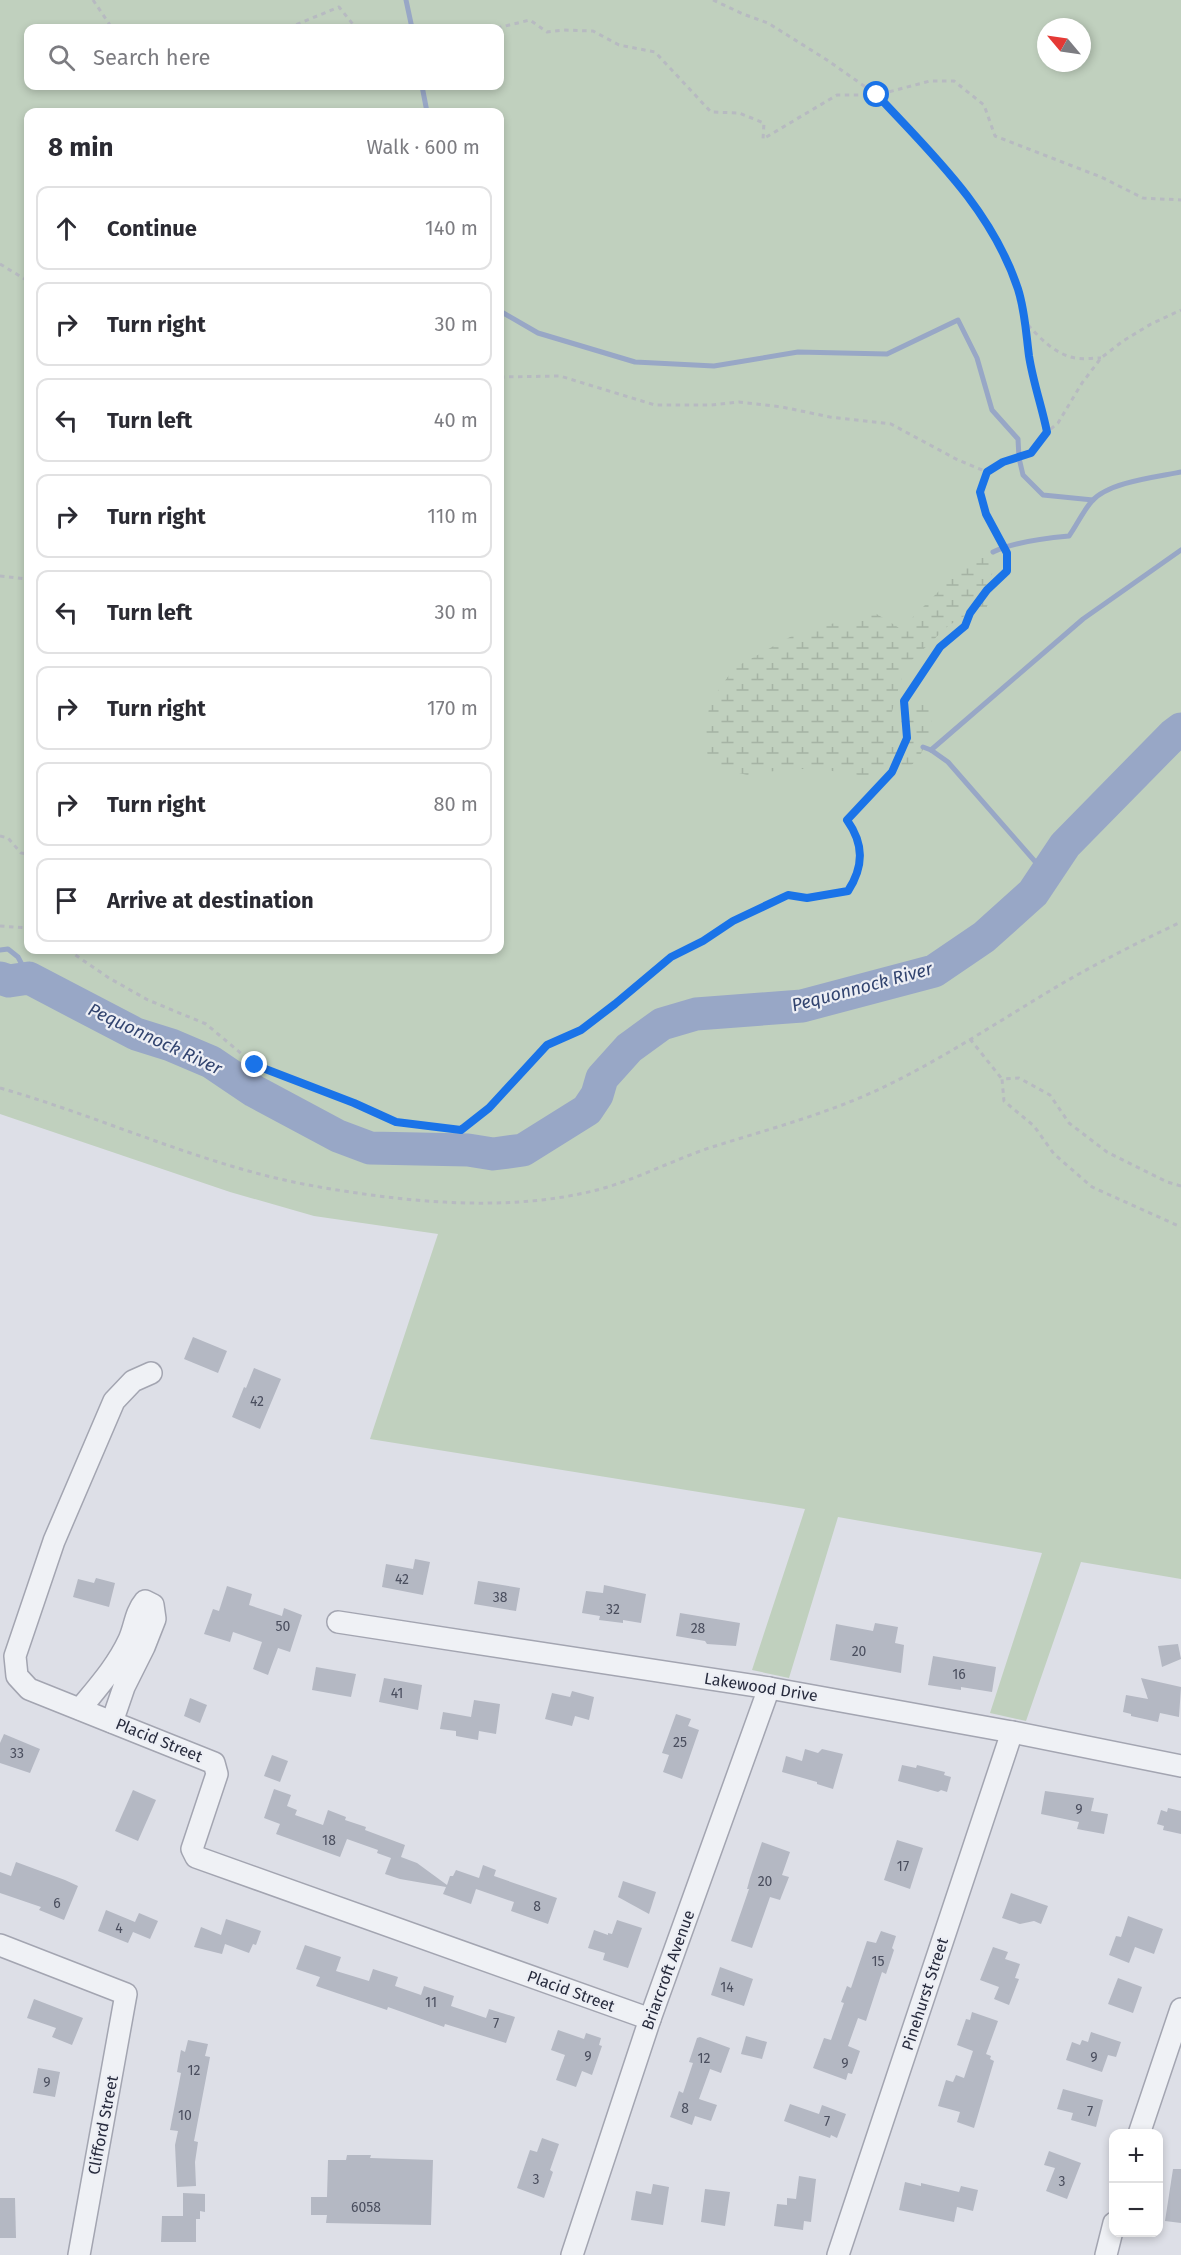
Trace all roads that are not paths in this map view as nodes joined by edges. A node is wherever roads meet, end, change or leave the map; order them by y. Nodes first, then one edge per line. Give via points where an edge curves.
1 (151, 1373) dead end
2 (338, 1623) dead end
3 (769, 1688) junction
4 (80, 1709) junction
5 (112, 1722) junction
6 (1012, 1732) junction
7 (1181, 1766) edge
8 (0, 1945) edge
9 (1181, 2009) edge
10 (650, 2019) junction
11 (1140, 2129) edge
12 (1110, 2237) edge
13 (79, 2255) edge
14 (573, 2255) edge
15 (838, 2255) edge
16 (1106, 2255) edge

1 - 4 street, Placid Street via 133,1380 114,1401 54,1541 15,1656 17,1676 29,1689
2 - 3 street, Lakewood Drive
3 - 6 street, Lakewood Drive
3 - 10 street, Briarcroft Avenue
4 - 5 street, Placid Street
4 - 5 street via 112,1671 145,1601 153,1605 155,1619
5 - 10 street, Placid Street via 214,1763 217,1774 192,1849 196,1857
6 - 7 street, Lakewood Drive
6 - 15 street, Pinehurst Street
8 - 13 street, Clifford Street via 126,1994
9 - 11 street
10 - 14 street, Briarcroft Avenue
12 - 16 street

